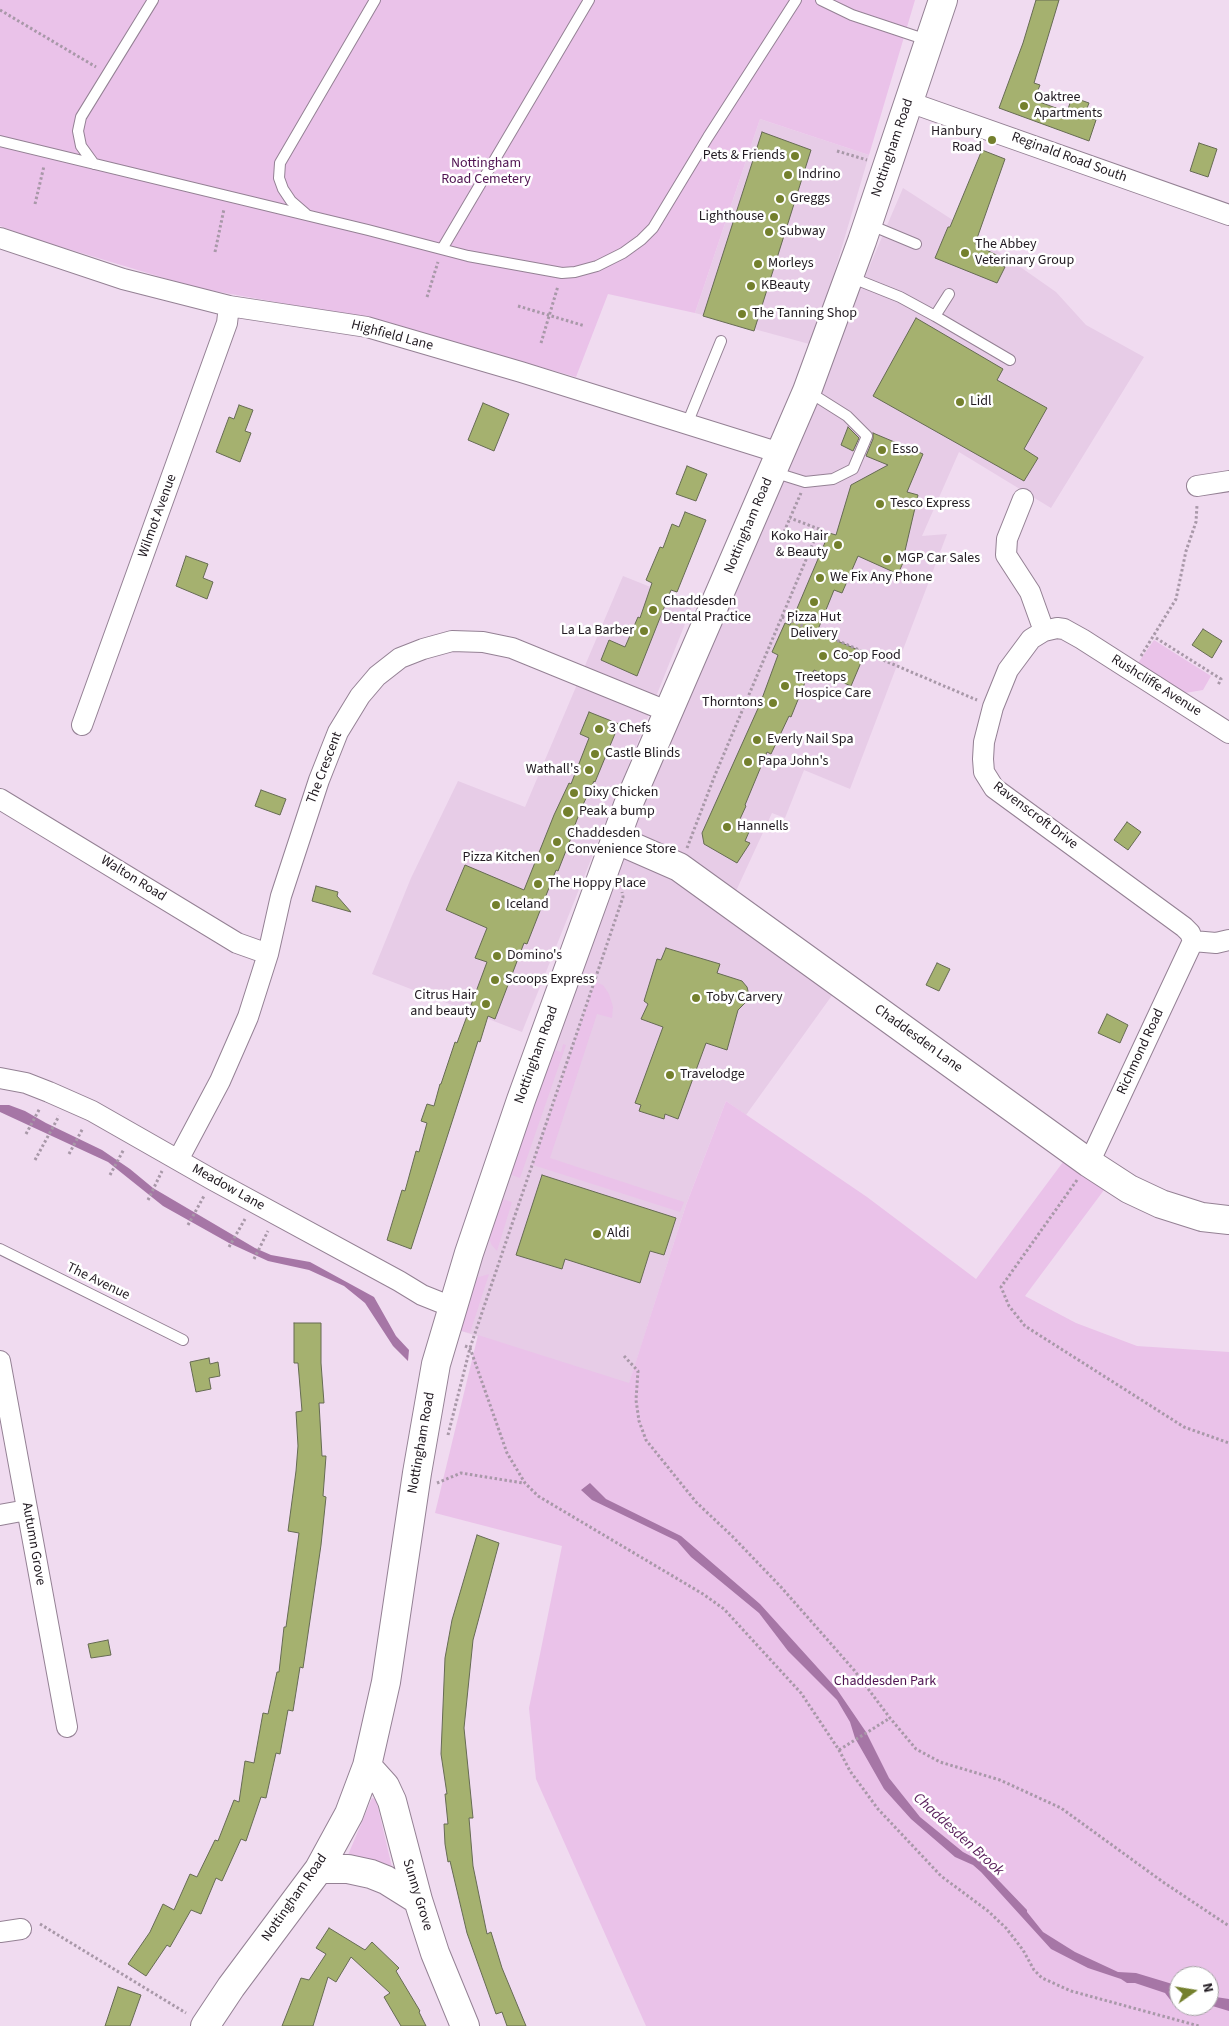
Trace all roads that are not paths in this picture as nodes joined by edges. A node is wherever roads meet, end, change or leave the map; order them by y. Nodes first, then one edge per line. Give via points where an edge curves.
1 (153, 0) edge
2 (375, 0) edge
3 (589, 0) edge
4 (796, 0) edge
5 (821, 0) edge
6 (943, 0) edge
7 (929, 41) junction
8 (909, 102) junction
9 (0, 141) edge
10 (94, 164) junction
11 (1229, 215) edge
12 (311, 217) junction
13 (867, 224) junction
14 (0, 238) edge
15 (916, 244) dead end
16 (442, 249) junction
17 (849, 276) junction
18 (949, 294) dead end
19 (229, 306) junction
20 (936, 316) junction
21 (720, 341) dead end
22 (1010, 360) dead end
23 (807, 391) junction
24 (687, 424) junction
25 (776, 462) junction
26 (1229, 481) edge
27 (1197, 486) road end
28 (1023, 499) dead end
29 (1044, 631) junction
30 (669, 712) junction
31 (82, 726) dead end
32 (1229, 733) edge
33 (0, 799) edge
34 (615, 839) junction
35 (1229, 940) edge
36 (1193, 941) junction
37 (268, 954) junction
38 (0, 1078) edge
39 (178, 1160) junction
40 (1088, 1163) junction
41 (1229, 1220) edge
42 (0, 1250) edge
43 (452, 1307) junction
44 (183, 1340) dead end
45 (0, 1361) edge
46 (26, 1510) junction
47 (0, 1515) edge
48 (67, 1727) dead end
49 (367, 1766) junction
50 (318, 1869) junction
51 (418, 1900) junction
52 (21, 1929) road end
53 (0, 1932) edge
54 (206, 2026) edge
55 (465, 2026) edge

1 - 10 lane via 81,117 78,131 81,146
2 - 12 lane via 280,163 279,178 283,189 291,201
3 - 16 lane
4 - 16 lane via 653,228 623,253 597,266 562,273
5 - 7 lane
6 - 7 street, Nottingham Road
7 - 8 street, Nottingham Road
8 - 11 street, Reginald Road South
8 - 13 street, Nottingham Road
9 - 10 lane
10 - 12 lane
12 - 16 lane
13 - 15 lane
13 - 17 street, Nottingham Road
14 - 19 street, Highfield Lane via 123,278
17 - 20 lane
17 - 23 street, Nottingham Road
18 - 20 lane
19 - 24 street, Highfield Lane via 367,328
19 - 31 street, Wilmot Avenue via 227,323
20 - 22 lane
21 - 24 lane
23 - 25 street, Nottingham Road
23 - 25 lane via 847,416 867,436 853,469 832,479 805,482
24 - 25 street, Highfield Lane
25 - 30 street, Nottingham Road
26 - 27 street
28 - 29 street via 1010,529 1006,555 1030,592
29 - 32 street, Rushcliffe Avenue via 1064,629
29 - 36 street, Ravenscroft Drive via 1031,639 1016,657 1001,684 983,751 984,772 990,784 1184,927
30 - 34 street, Nottingham Road
30 - 37 street, The Crescent via 512,648 492,643 445,642 400,658 373,680 338,732 282,896
33 - 37 street, Walton Road via 237,943
34 - 40 street, Chaddesden Lane via 679,867
34 - 43 street, Nottingham Road via 500,1160
35 - 36 street via 1216,943
36 - 40 street, Richmond Road
37 - 39 street, The Crescent via 242,1034
38 - 39 street, Meadow Lane via 26,1083 76,1104
39 - 43 street, Meadow Lane via 422,1295
40 - 41 street, Chaddesden Lane via 1129,1189 1161,1204 1202,1217
42 - 44 lane, The Avenue
43 - 49 street, Nottingham Road via 436,1364 425,1422 386,1682
45 - 46 street, Autumn Grove
46 - 47 street
46 - 48 street, Autumn Grove
49 - 50 street, Nottingham Road via 349,1814
49 - 51 street, Sunny Grove via 385,1786 392,1801
50 - 51 street via 348,1869 371,1874
50 - 54 street, Nottingham Road
51 - 55 street, Sunny Grove via 435,1953
52 - 53 street

